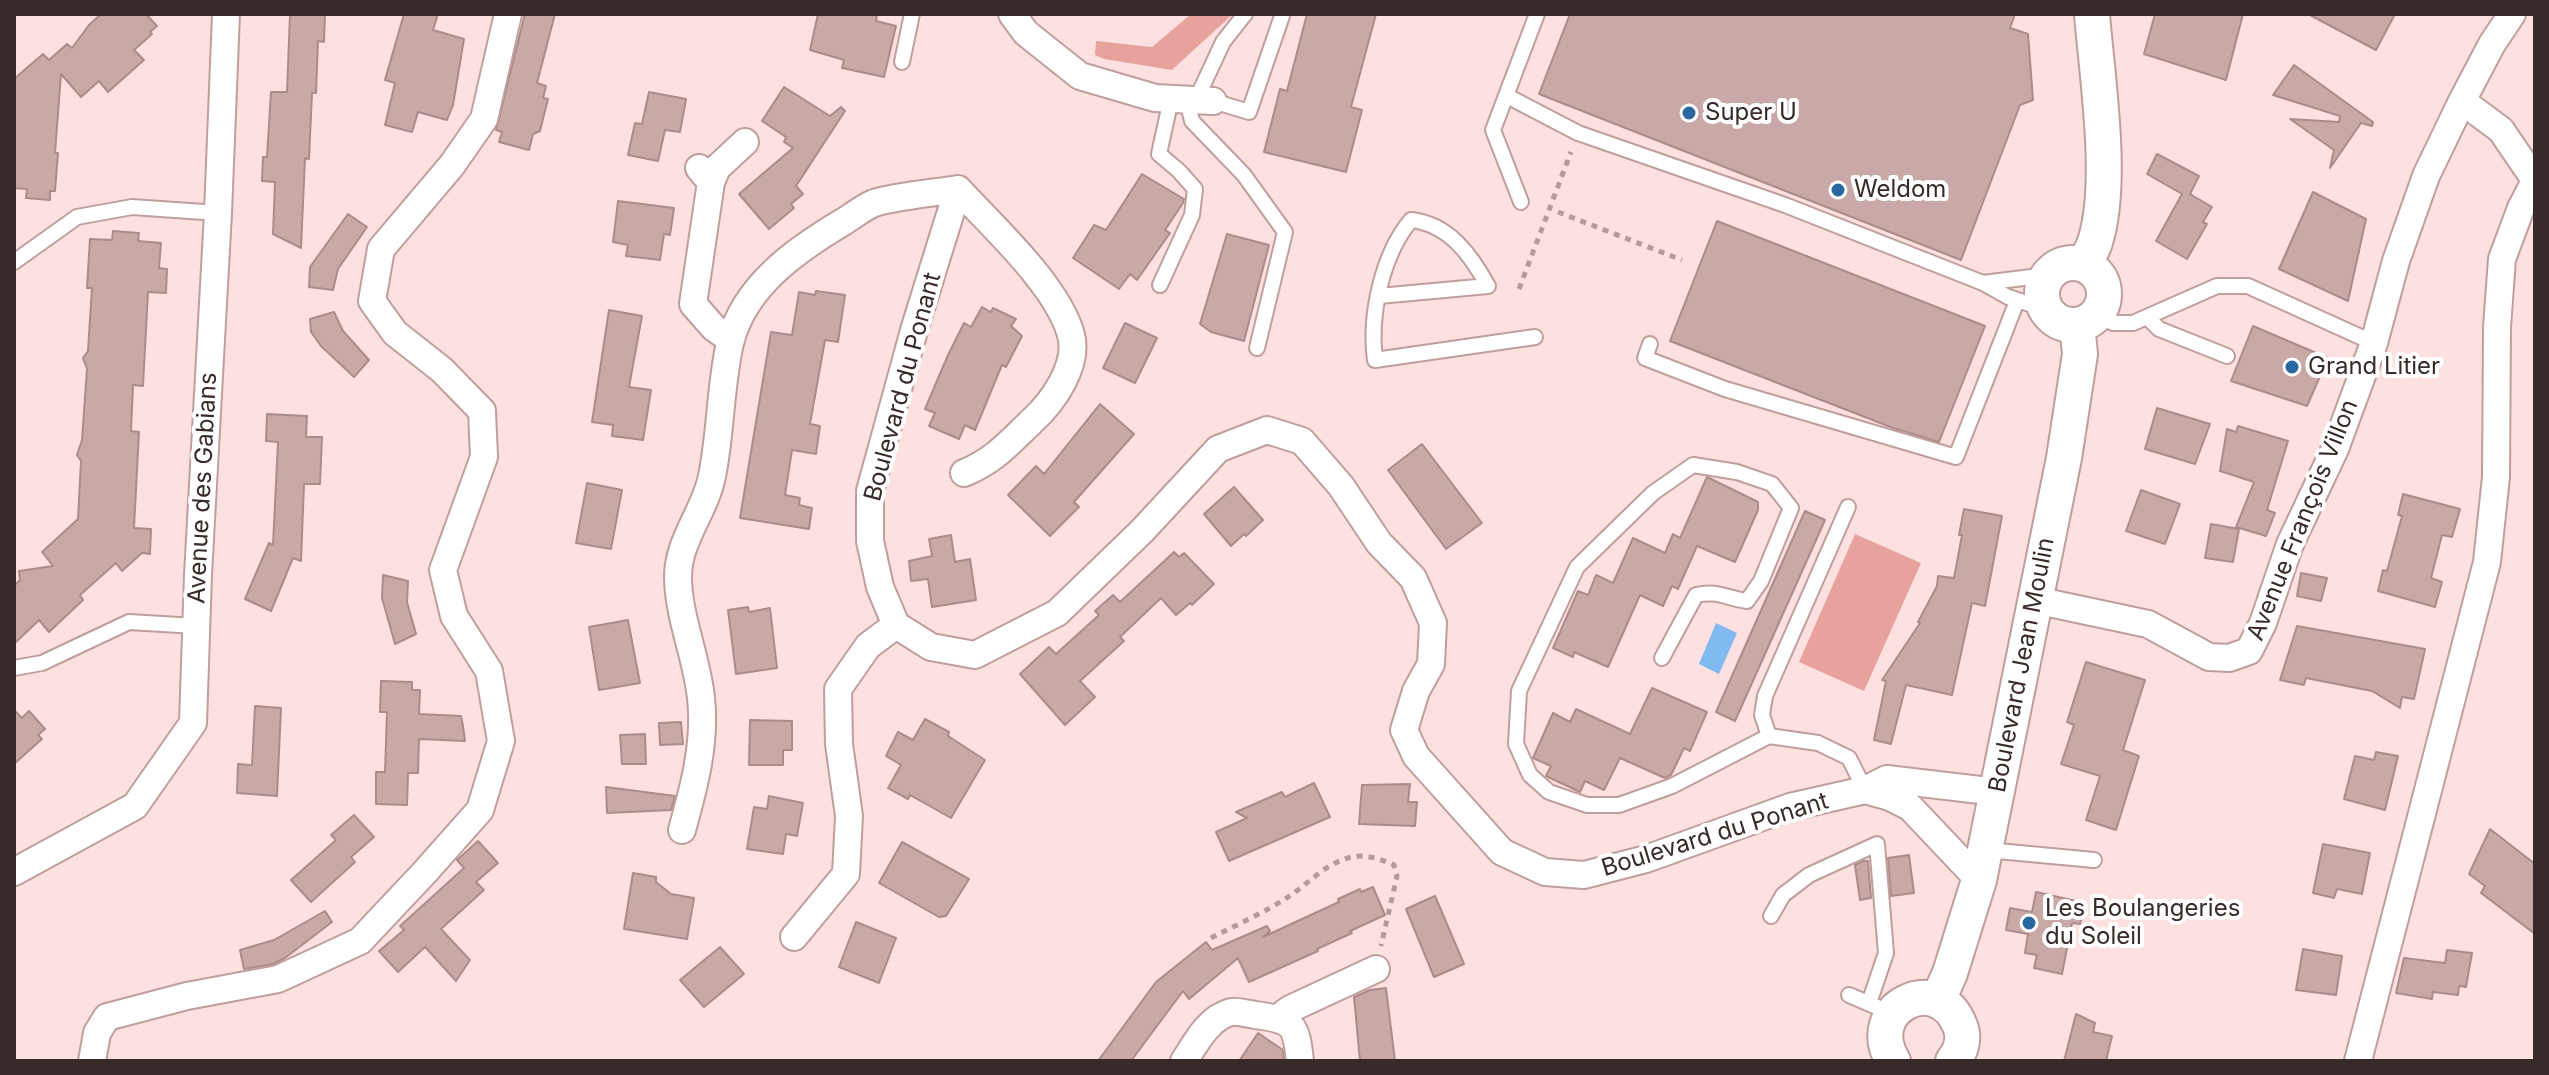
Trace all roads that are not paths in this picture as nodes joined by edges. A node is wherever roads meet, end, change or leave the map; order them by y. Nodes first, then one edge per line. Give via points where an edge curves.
1 (226, 14) edge
2 (508, 14) edge
3 (912, 14) edge
4 (1012, 14) edge
5 (1245, 14) edge
6 (1537, 14) edge
7 (2092, 14) edge
8 (2512, 14) edge
9 (1282, 16) dead end
10 (902, 62) dead end
11 (1507, 96) junction
12 (1192, 100) junction
13 (2462, 101) junction
14 (745, 142) dead end
15 (2535, 181) edge
16 (958, 189) junction
17 (1521, 202) dead end
18 (218, 213) junction
19 (14, 262) edge
20 (2084, 264) junction
21 (1983, 283) junction
22 (1160, 285) dead end
23 (1379, 296) junction
24 (2036, 296) junction
25 (2147, 317) junction
26 (2086, 320) junction
27 (1535, 337) dead end
28 (731, 340) junction
29 (2374, 343) junction
30 (1650, 344) dead end
31 (1257, 348) dead end
32 (2227, 356) dead end
33 (964, 473) dead end
34 (1848, 507) dead end
35 (2035, 600) junction
36 (896, 625) junction
37 (196, 626) junction
38 (1662, 658) dead end
39 (14, 668) edge
40 (1769, 736) junction
41 (1933, 783) junction
42 (1865, 790) junction
43 (1997, 792) junction
44 (1926, 823) junction
45 (682, 830) dead end
46 (2094, 860) dead end
47 (1982, 865) junction
48 (14, 872) edge
49 (1771, 916) dead end
50 (794, 937) dead end
51 (1376, 969) road end
52 (1849, 995) dead end
53 (1938, 1000) junction
54 (1880, 1008) junction
55 (1278, 1018) junction
56 (92, 1061) edge
57 (1184, 1061) edge
58 (1300, 1061) edge
59 (1893, 1061) edge
60 (1953, 1061) edge
61 (2358, 1061) edge

1 - 18 street, Avenue des Gabians
2 - 56 street via 484,119 381,249 372,301 395,333 482,411 484,457 443,570 454,616 489,671 501,741 480,810 360,941 278,979 107,1017 97,1033
3 - 10 lane
4 - 12 street via 1026,33 1080,76 1155,98
5 - 12 lane via 1223,42
6 - 11 lane
7 - 20 street via 2103,156 2095,242
8 - 13 street, Avenue François Villon
9 - 12 lane via 1249,112
11 - 17 lane via 1493,130
11 - 21 lane via 1578,133 1785,205
12 - 22 lane via 1159,154 1195,189 1192,215
12 - 31 lane via 1192,121 1244,175 1285,232
13 - 15 street via 2501,130
13 - 29 street, Avenue François Villon via 2426,176
14 - 28 street via 705,175 693,304
15 - 61 street via 2502,259 2496,477 2487,562
16 - 28 street via 874,204 806,244 765,280
16 - 33 street via 1047,287 1071,336 1070,367 1042,412 986,464
16 - 36 street, Boulevard du Ponant via 870,491 870,541 880,587
18 - 19 lane via 132,207 77,217
18 - 37 street, Avenue des Gabians
20 - 24 street via 2059,265
20 - 26 street via 2104,286 2104,297
21 - 24 lane
21 - 24 lane via 2031,277
23 - 23 lane via 1400,233 1411,220 1426,221 1469,253 1488,286
23 - 27 lane via 1375,360 1516,334
24 - 26 street via 2065,324
24 - 30 lane via 1956,457 1725,389 1645,358
25 - 26 lane via 2133,323
25 - 29 lane via 2217,286 2248,286
25 - 32 lane via 2159,329
26 - 35 street, Boulevard Jean Moulin
28 - 45 street via 712,481 681,553 677,576 701,700 699,771
29 - 35 street, Avenue François Villon via 2249,651 2209,657 2148,624
34 - 40 lane via 1765,696 1762,715
35 - 43 street, Boulevard Jean Moulin
36 - 42 street, Boulevard du Ponant via 931,647 975,655 1057,613 1218,449 1267,430 1302,441 1341,486 1379,543 1413,578 1433,623 1431,664 1404,730 1416,756 1502,852 1545,872 1584,875 1646,859 1790,807
36 - 50 street via 868,646 838,689 849,816 846,874
37 - 39 lane via 129,622 42,663
37 - 48 street, Avenue des Gabians via 193,723 135,806
38 - 40 lane via 1696,595 1711,592 1747,601 1761,581 1791,508 1772,484 1693,465 1653,493 1577,567 1519,691 1516,744 1530,775 1549,792 1587,805 1619,805 1672,786
40 - 42 lane via 1818,743 1849,758
41 - 42 street, Boulevard du Ponant via 1887,779
41 - 43 street, Boulevard du Ponant
41 - 44 street
42 - 44 street via 1910,807
43 - 47 street, Boulevard Jean Moulin
44 - 47 street
46 - 47 lane
47 - 53 street, Boulevard Jean Moulin
49 - 54 lane via 1783,895 1809,875 1877,844 1886,953
51 - 55 street
52 - 54 lane
53 - 54 street via 1925,997
53 - 60 street via 1955,1013 1963,1033
54 - 59 street
55 - 57 street via 1231,1012 1206,1027
55 - 58 street via 1297,1035

